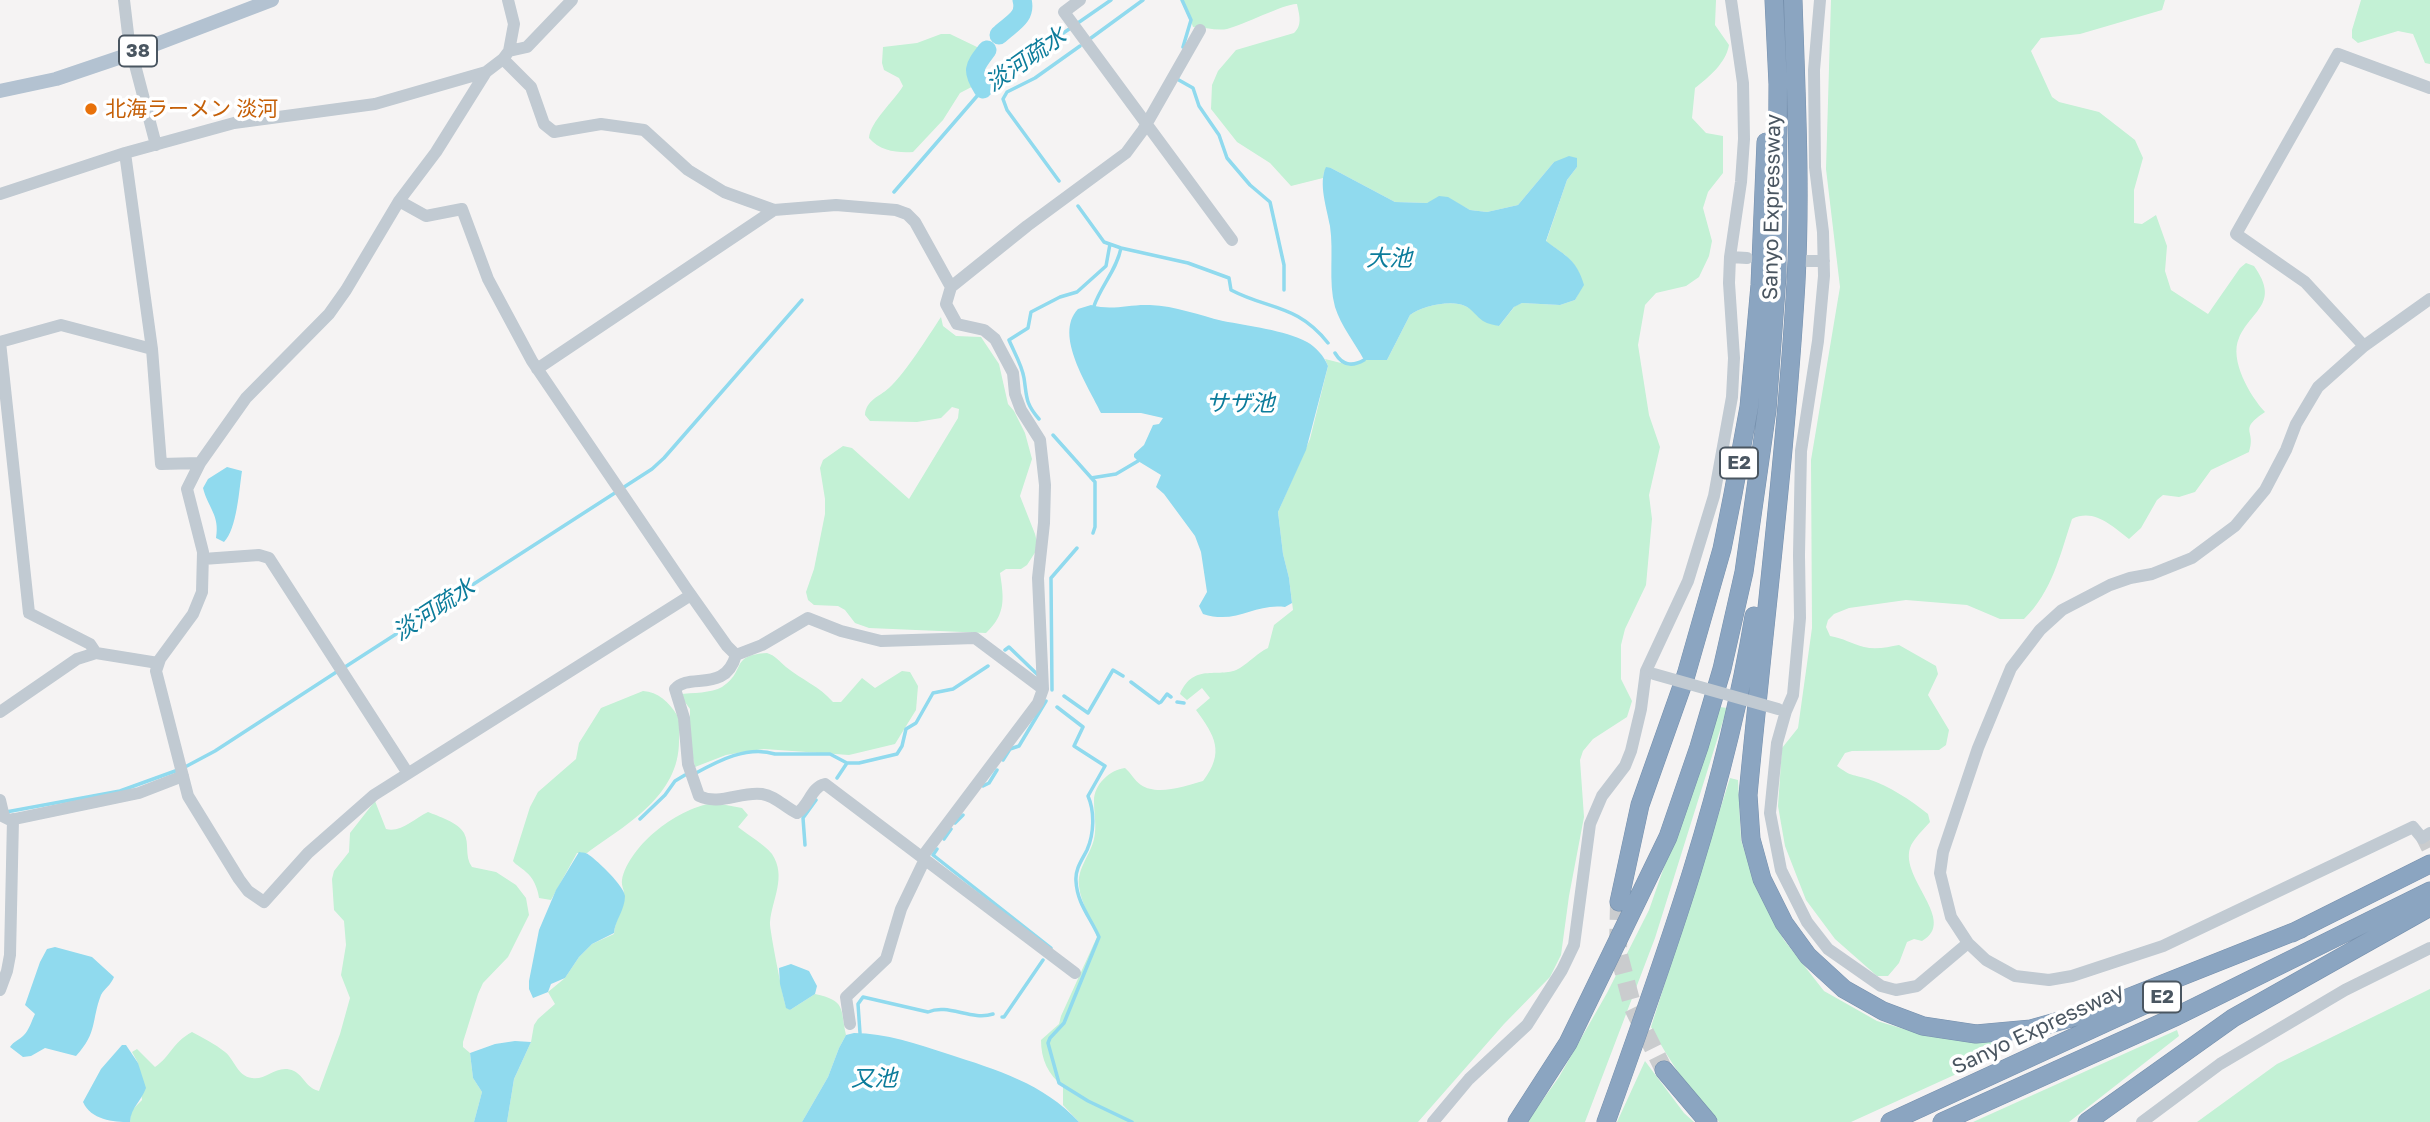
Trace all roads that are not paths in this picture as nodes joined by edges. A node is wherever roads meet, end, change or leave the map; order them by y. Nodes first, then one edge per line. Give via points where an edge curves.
1 (124, 0) edge
2 (272, 0) edge
3 (508, 0) edge
4 (572, 0) edge
5 (1080, 0) edge
6 (1731, 0) edge
7 (1793, 0) edge
8 (1820, 0) edge
9 (1775, 5) edge
10 (1200, 30) dead end
11 (133, 53) junction
12 (506, 55) junction
13 (486, 72) junction
14 (2430, 88) edge
15 (1, 94) edge
16 (1146, 124) junction
17 (156, 145) junction
18 (125, 153) junction
19 (0, 194) edge
20 (399, 201) junction
21 (774, 211) junction
22 (1232, 240) dead end
23 (1730, 257) junction
24 (1747, 258) dead end
25 (1807, 261) dead end
26 (1825, 261) junction
27 (951, 287) junction
28 (2430, 299) edge
29 (2364, 346) junction
30 (152, 349) junction
31 (537, 369) junction
32 (1785, 414) junction
33 (200, 463) junction
34 (203, 559) junction
35 (691, 595) junction
36 (96, 653) junction
37 (736, 655) junction
38 (158, 663) junction
39 (1650, 672) junction
40 (1043, 689) junction
41 (1782, 710) junction
42 (0, 712) edge
43 (182, 771) junction
44 (407, 772) junction
45 (5, 811) edge
46 (2426, 835) edge
47 (924, 858) junction
48 (2430, 864) edge
49 (2430, 891) edge
50 (1619, 902) tunnel mouth
51 (2430, 907) edge
52 (2301, 929) junction
53 (1968, 943) junction
54 (2430, 948) edge
55 (1075, 973) dead end
56 (0, 990) edge
57 (850, 1024) dead end
58 (1664, 1070) tunnel mouth
59 (1433, 1122) edge
60 (1517, 1122) edge
61 (1606, 1122) edge
62 (1708, 1122) edge
63 (1890, 1122) edge
64 (1942, 1122) edge
65 (2087, 1122) edge
66 (2142, 1122) edge

1 - 11 street
2 - 11 main road, 38
3 - 12 street via 514,24
4 - 12 street via 527,47
5 - 16 street via 1064,12
6 - 23 street via 1743,83 1744,139
7 - 32 highway, Sanyo Expressway via 1796,280
8 - 26 street via 1814,70 1815,167
9 - 50 highway, E2 via 1749,407 1722,549 1686,676 1640,805
9 - 60 highway via 1777,276 1768,410 1746,560 1727,645 1668,837 1568,1043
10 - 16 street
11 - 15 main road, 38
11 - 17 street
12 - 13 street
12 - 21 street via 531,87 544,124 554,132 601,124 644,130 688,170 723,192
13 - 17 street via 375,104 234,123
13 - 20 street
14 - 29 street via 2338,54 2236,234 2305,282
16 - 22 street
16 - 27 street via 1126,153
17 - 18 street
18 - 19 street
18 - 30 street
20 - 31 street via 426,216 462,209 488,279
20 - 33 street via 329,314 246,398
21 - 27 street via 836,205 908,214
21 - 31 street
23 - 24 street
23 - 39 street via 1734,358 1725,447 1703,538
25 - 26 street
26 - 41 street via 1801,451 1800,618 1793,695
27 - 40 street via 946,304 957,324 984,330 995,339 1013,373 1021,410 1040,440 1045,485 1038,578
28 - 29 street
29 - 53 street via 2318,387 2265,491 2235,526 2192,558 2110,585 2062,610 2011,668 1943,852 1943,889 1951,917
30 - 33 street via 160,464
30 - 36 street via 61,325 0,342 29,613 90,644
31 - 35 street
32 - 52 highway via 1748,795 1751,839 1762,878 1784,923 1808,956 1844,989 1884,1012 1923,1026 1976,1034 2031,1029 2092,1012
32 - 61 highway via 1744,679 1726,755 1700,852
33 - 34 street via 187,489
34 - 38 street via 202,592 193,614
34 - 44 street via 267,557
35 - 37 street
35 - 44 street
36 - 38 street
36 - 42 street via 77,659
37 - 40 street via 808,618 881,641 975,638
37 - 47 street via 721,676 675,689 684,718 688,764 699,796 718,799 765,794 797,813 818,786 825,784
38 - 43 street via 159,688
39 - 41 street, bridge
39 - 59 street via 1631,751 1590,824 1574,945 1566,962 1527,1025 1469,1079
40 - 47 street via 1038,703
41 - 53 street via 1772,779 1774,842 1792,895 1828,949 1881,986 1896,990 1917,986
43 - 44 street via 190,799 227,861 244,887 264,902 308,853 374,794
43 - 45 street via 130,795
45 - 56 street via 10,955
46 - 53 street via 2413,827 2163,946 2072,976 2049,980 2015,976 1986,960
47 - 55 street
47 - 57 street via 901,909 886,959 846,997
48 - 52 highway, Sanyo Expressway / E2
49 - 64 highway, E2 via 2177,1016
51 - 65 highway via 2232,1018
52 - 63 highway, Sanyo Expressway / E2
54 - 66 street via 2345,990 2220,1064
58 - 62 highway

